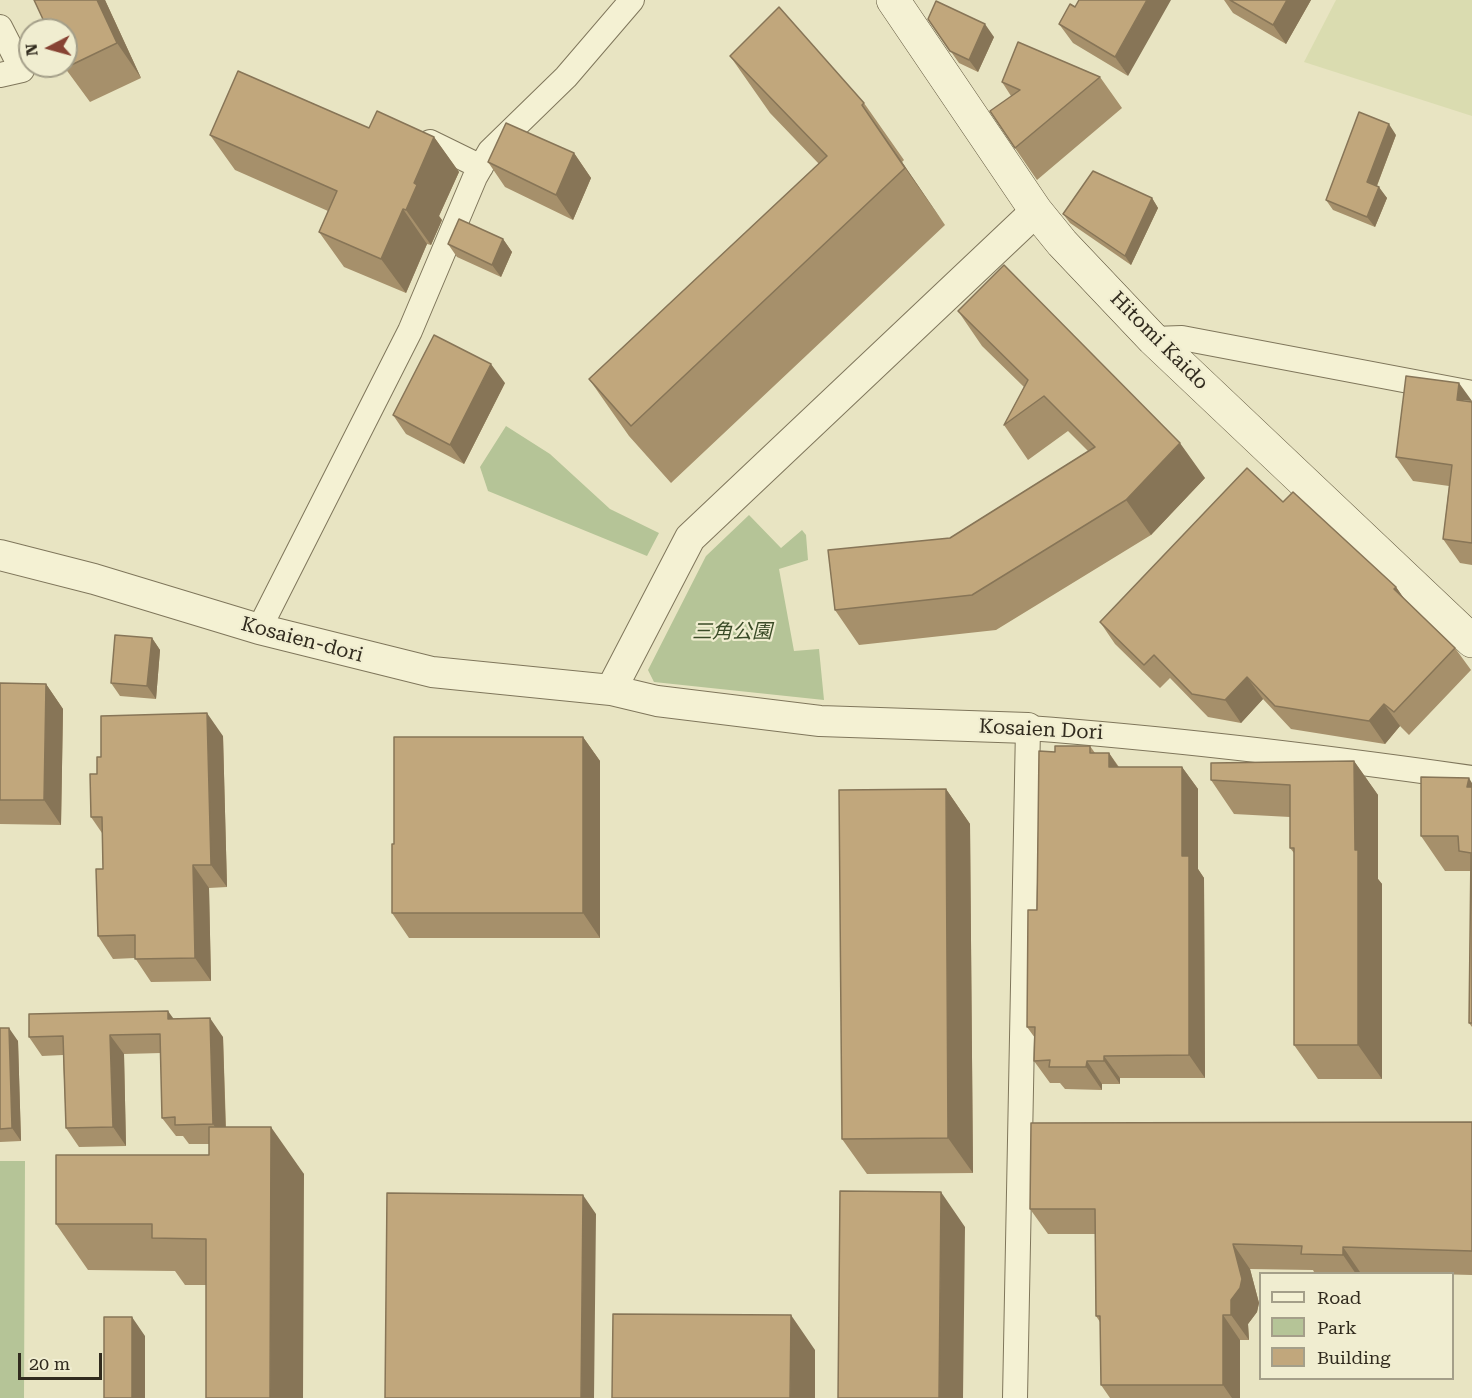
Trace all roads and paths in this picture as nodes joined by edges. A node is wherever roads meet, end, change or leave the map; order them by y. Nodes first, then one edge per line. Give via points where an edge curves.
1 (632, 0) edge
2 (893, 0) edge
3 (0, 27) edge
4 (0, 75) edge
5 (430, 142) edge
6 (480, 167) junction
7 (1036, 210) junction
8 (1153, 339) junction
9 (1472, 393) edge
10 (0, 555) edge
11 (259, 629) junction
12 (1472, 641) edge
13 (611, 690) junction
14 (1028, 728) junction
15 (1472, 778) edge
16 (1015, 1398) edge

1 - 6 street via 566,77 490,151
2 - 7 main road, Hitomi Kaido
3 - 4 street via 22,70
5 - 6 street
6 - 11 street via 410,331
7 - 8 main road, Hitomi Kaido
7 - 13 street via 690,538
8 - 9 street via 1182,338
8 - 12 main road, Hitomi Kaido
10 - 11 street, Kosaien-dori
11 - 13 street, Kosaien-dori via 432,672
13 - 14 street, Kosaien Dori via 657,701 820,721
14 - 15 street, Kosaien Dori via 1260,748
14 - 16 street

